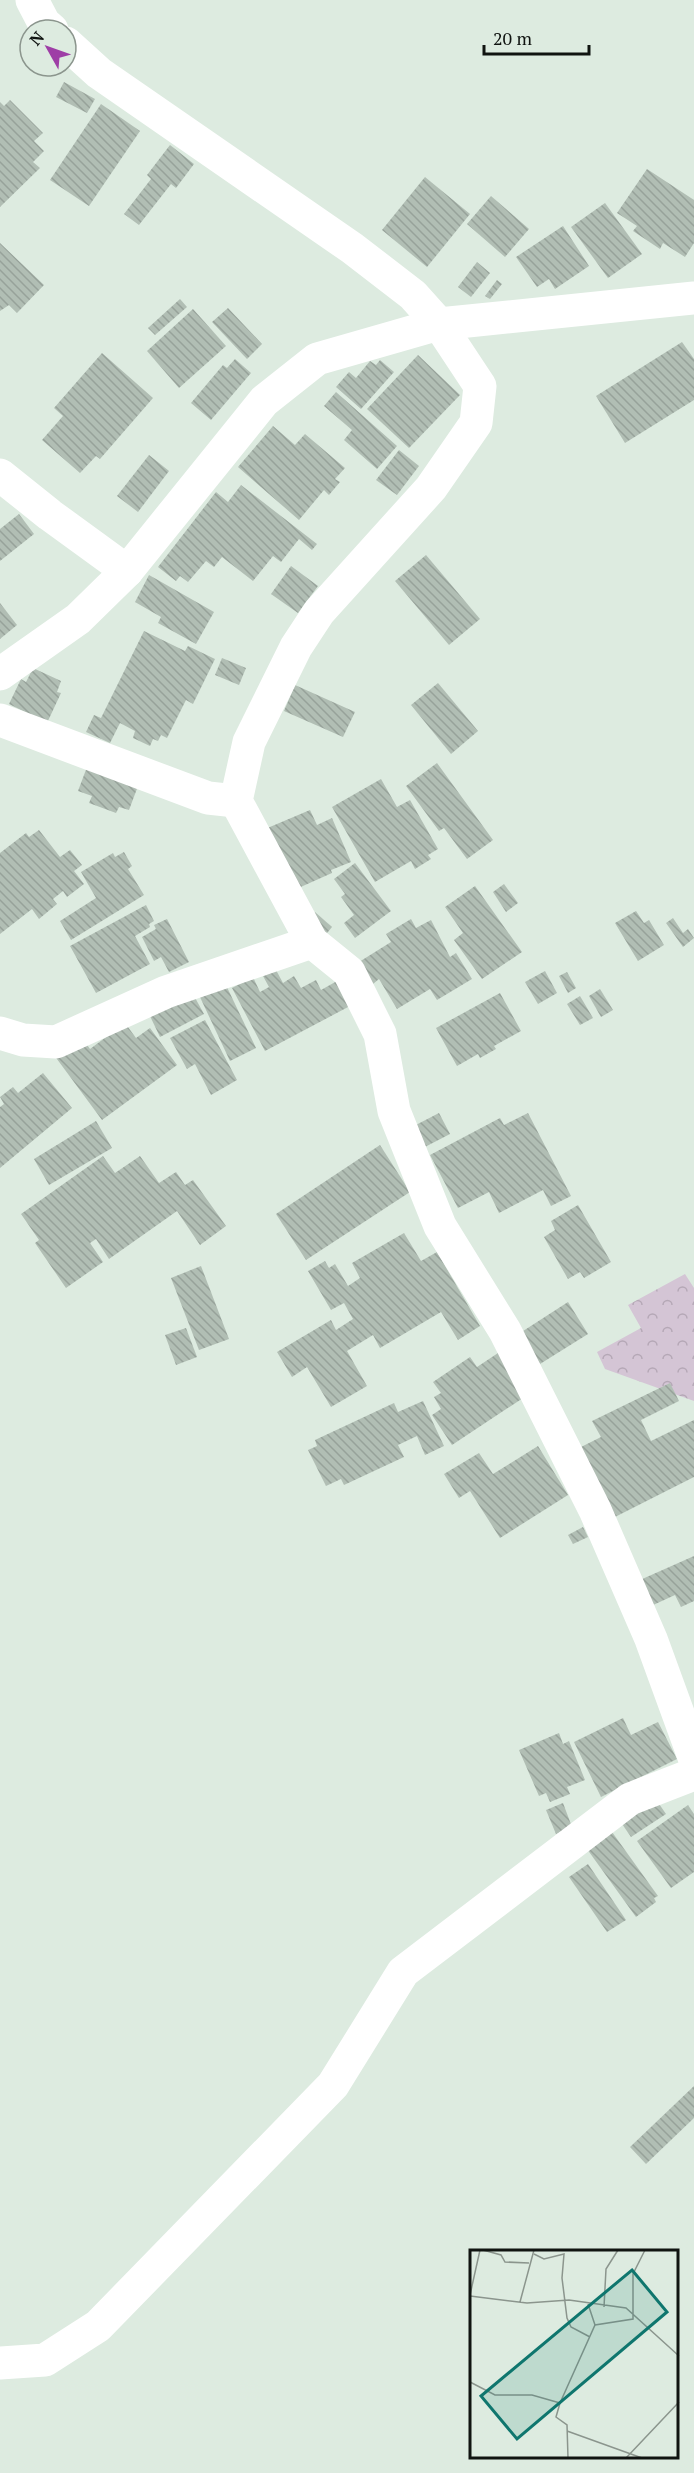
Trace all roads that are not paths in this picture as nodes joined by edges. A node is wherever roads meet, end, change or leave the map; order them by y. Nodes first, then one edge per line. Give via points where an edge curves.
1 (32, 0) edge
2 (41, 18) edge
3 (78, 54) edge
4 (694, 298) edge
5 (439, 324) junction
6 (0, 475) edge
7 (127, 571) junction
8 (0, 674) edge
9 (0, 720) edge
10 (236, 801) junction
11 (312, 942) junction
12 (0, 1033) edge
13 (694, 1757) edge
14 (694, 1774) edge
15 (0, 2363) edge

1 - 2 street
3 - 5 street via 99,73 352,248 413,296
4 - 5 street
5 - 7 street via 317,359 264,401
5 - 10 street via 480,386 476,423 431,488 319,612 296,647 249,742
6 - 7 street
7 - 8 street via 78,619
9 - 10 street via 208,798
10 - 11 street
11 - 12 street via 166,992 56,1042 23,1040
11 - 13 street via 348,972 380,1034 394,1111 440,1227 505,1331 595,1510 651,1639
14 - 15 street via 630,1799 403,1972 333,2085 98,2326 45,2360

